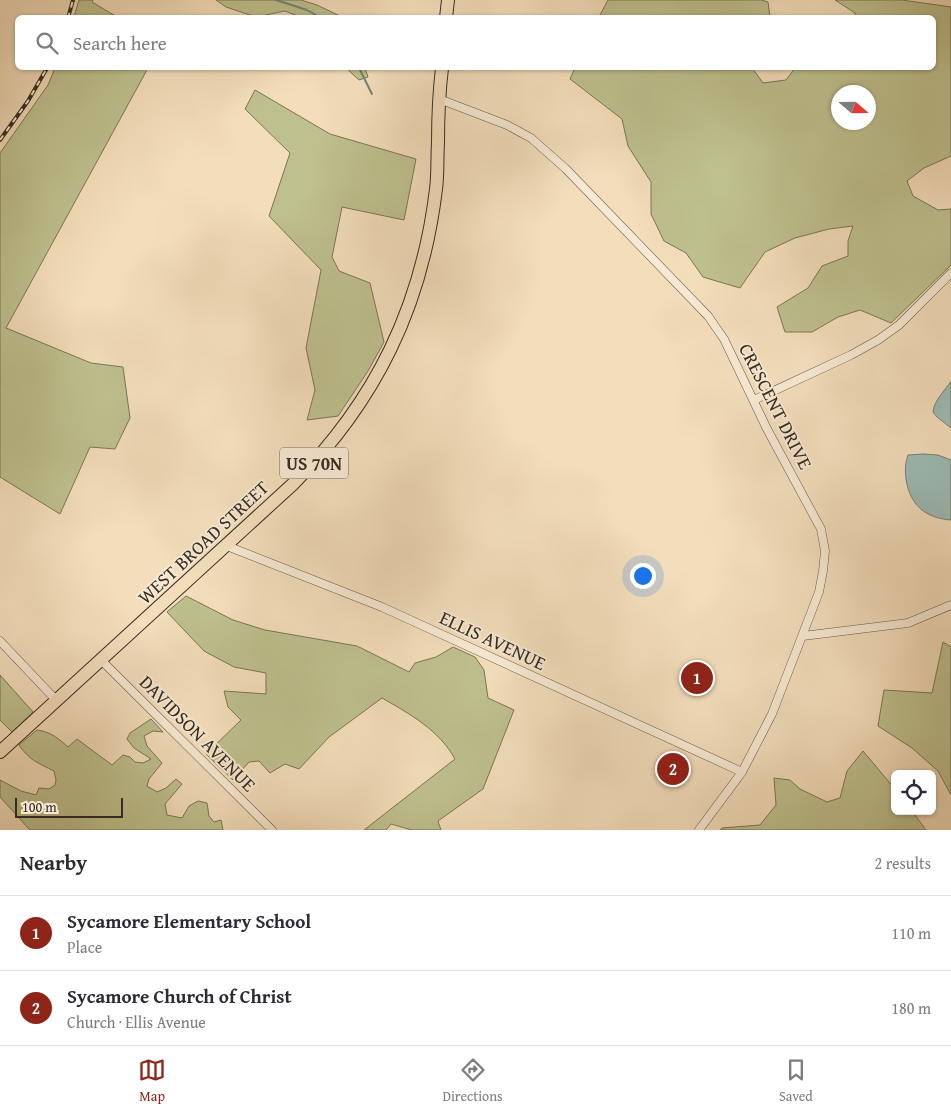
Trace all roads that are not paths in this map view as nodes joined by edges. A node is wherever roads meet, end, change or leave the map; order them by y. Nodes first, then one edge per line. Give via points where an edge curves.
1 (448, 0) edge
2 (446, 15) edge
3 (442, 70) edge
4 (439, 99) junction
5 (951, 273) edge
6 (754, 400) junction
7 (227, 546) junction
8 (951, 605) edge
9 (803, 636) junction
10 (0, 640) edge
11 (101, 660) junction
12 (56, 700) junction
13 (0, 752) edge
14 (742, 772) junction
15 (272, 830) edge
16 (699, 830) edge

1 - 2 main road
3 - 4 main road, WEST BROAD STREET / US 70N
4 - 6 street, CRESCENT DRIVE via 506,125 531,138 548,152 708,316 724,339
4 - 7 main road, WEST BROAD STREET / US 70N via 436,186 430,232 404,320 386,359 365,397 321,456
5 - 6 street via 899,325 878,340
6 - 9 street, CRESCENT DRIVE via 766,429 821,529 825,551 823,571
7 - 11 main road, WEST BROAD STREET / US 70N
7 - 14 street, ELLIS AVENUE via 382,607
8 - 9 street via 908,623
9 - 14 street, CRESCENT DRIVE via 772,714
10 - 12 street
11 - 12 main road, WEST BROAD STREET / US 70N
11 - 15 street, DAVIDSON AVENUE
12 - 13 main road, WEST BROAD STREET / US 70N
14 - 16 street, CRESCENT DRIVE

